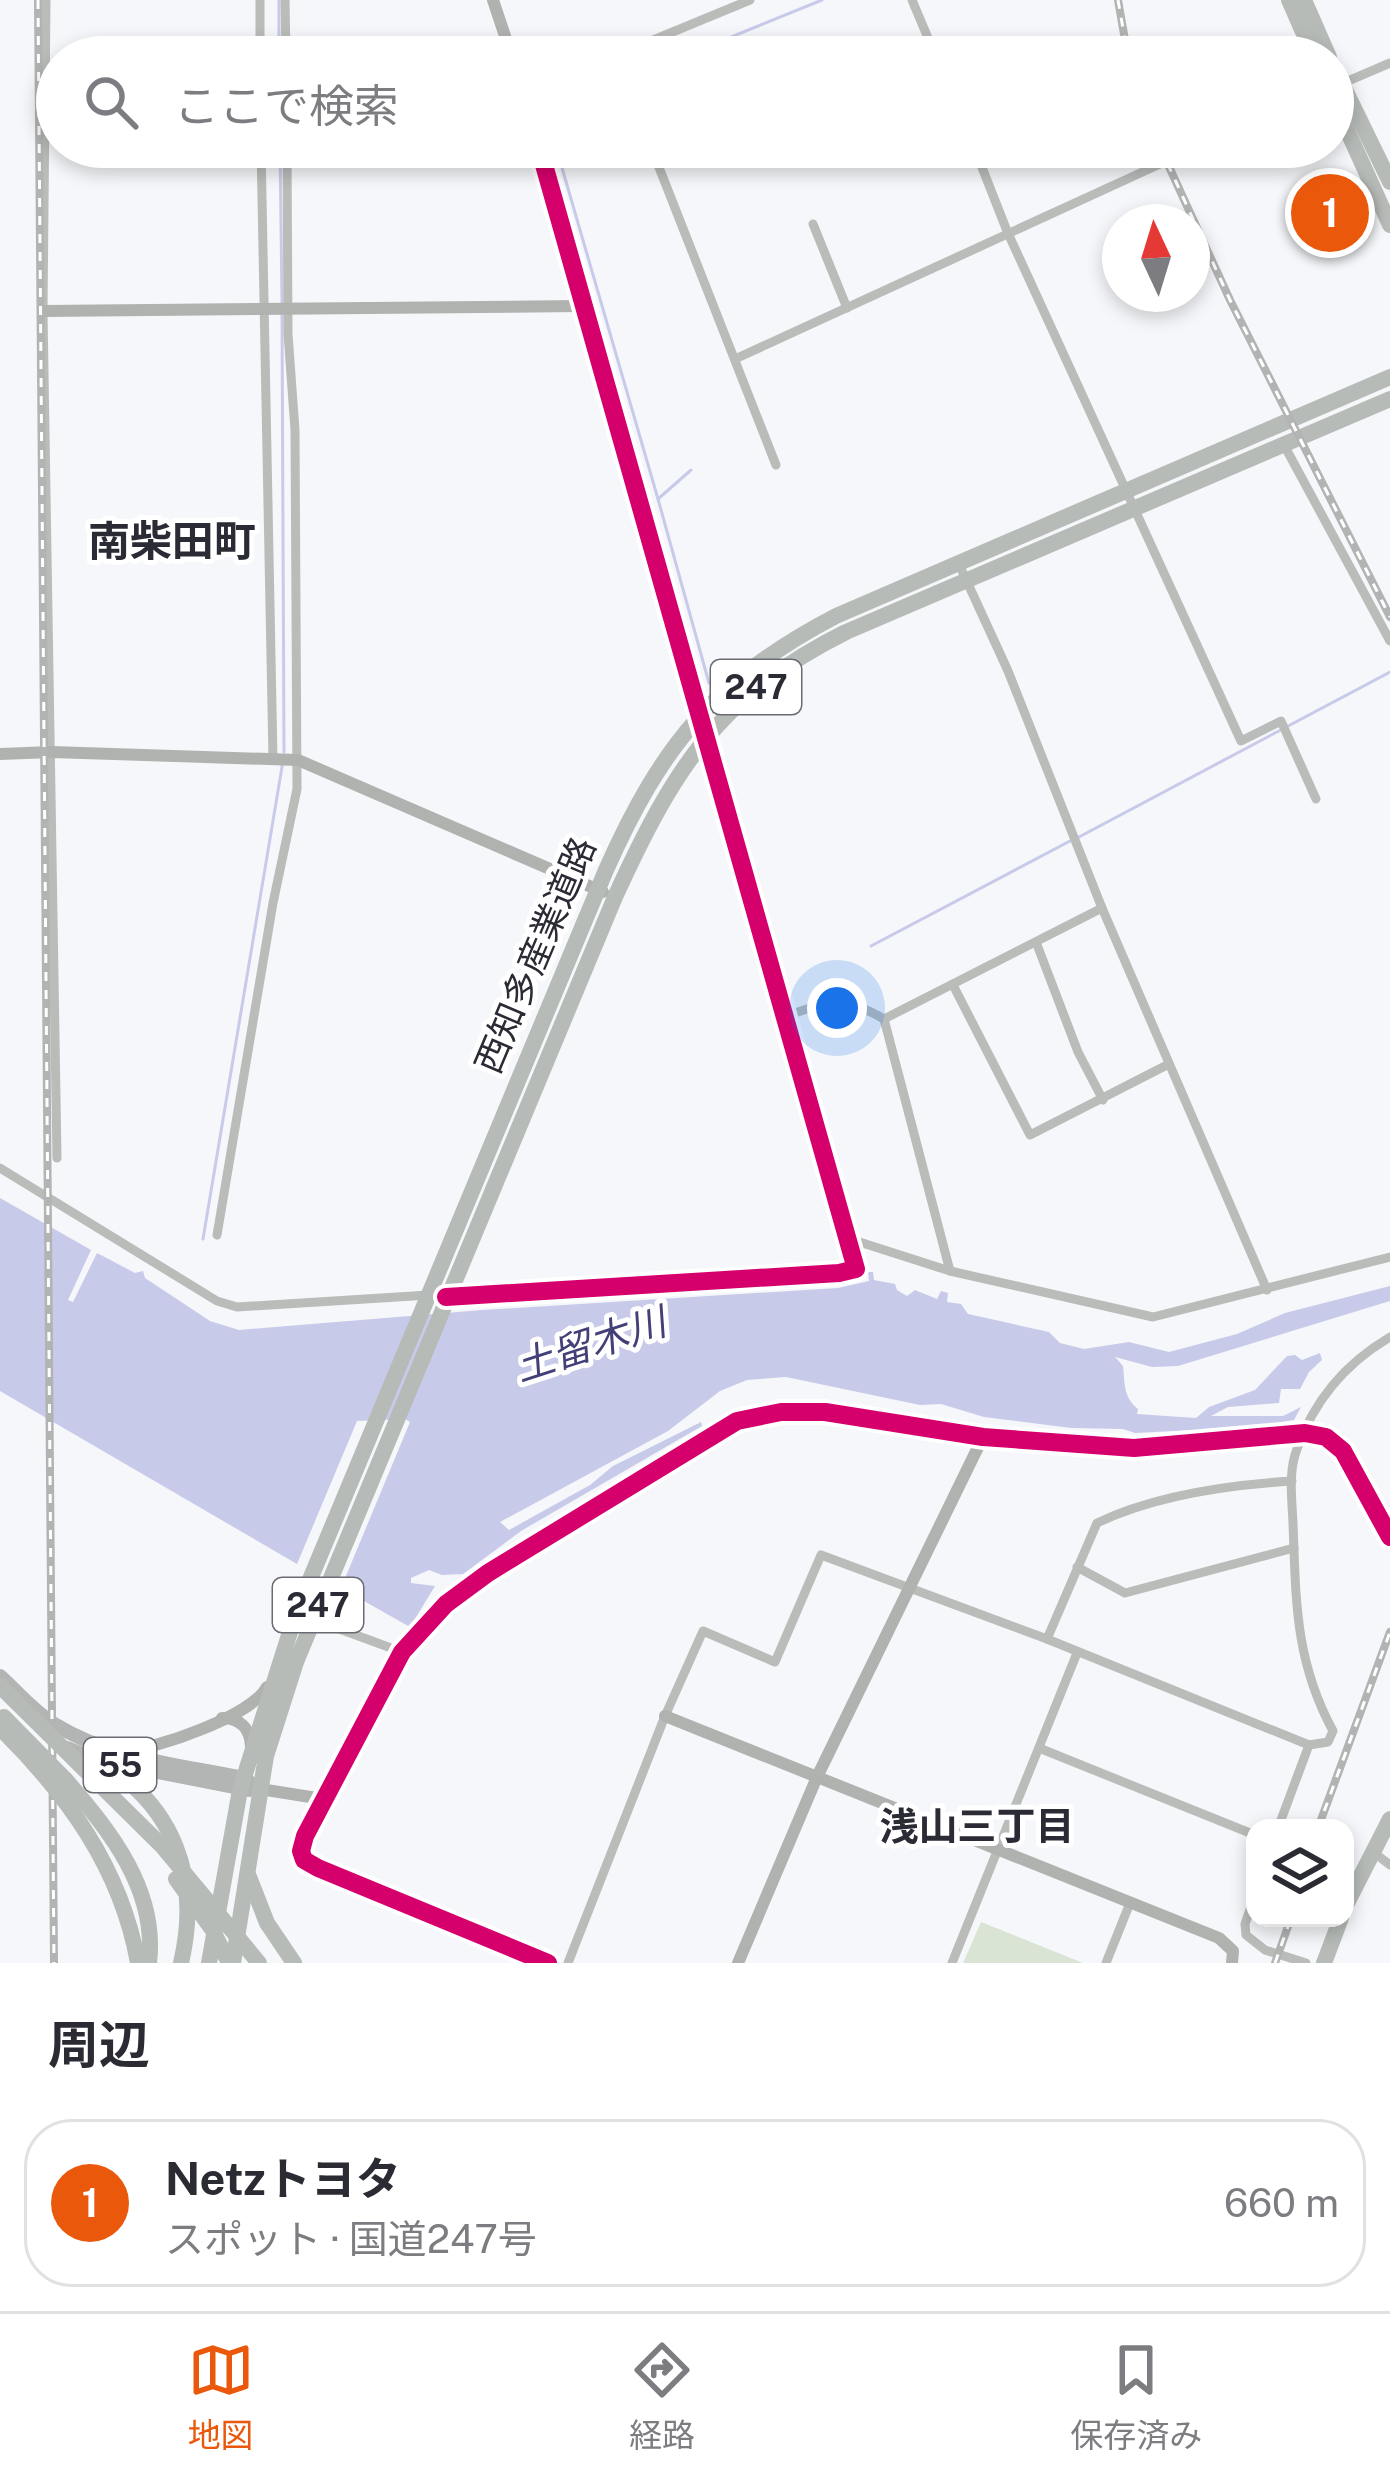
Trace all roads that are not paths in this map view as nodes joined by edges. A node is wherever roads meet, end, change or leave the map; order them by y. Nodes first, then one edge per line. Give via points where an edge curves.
1 (46, 0) edge
2 (260, 0) edge
3 (285, 0) edge
4 (494, 0) edge
5 (716, 0) edge
6 (750, 0) edge
7 (912, 0) edge
8 (1288, 0) edge
9 (1304, 0) edge
10 (720, 13) junction
11 (46, 36) edge
12 (260, 36) edge
13 (286, 36) edge
14 (505, 36) edge
15 (664, 36) edge
16 (927, 36) edge
17 (1304, 36) edge
18 (1320, 36) edge
19 (1390, 63) edge
20 (1354, 83) edge
21 (1354, 121) edge
22 (1354, 135) edge
23 (44, 168) edge
24 (261, 168) edge
25 (287, 168) edge
26 (545, 168) edge
27 (659, 168) edge
28 (982, 168) edge
29 (1150, 168) edge
30 (1390, 182) edge
31 (813, 224) dead end
32 (1390, 225) edge
33 (1007, 231) junction
34 (581, 306) junction
35 (847, 308) junction
36 (288, 309) junction
37 (263, 310) junction
38 (43, 311) junction
39 (735, 359) junction
40 (1390, 376) edge
41 (1390, 398) edge
42 (1284, 445) junction
43 (776, 465) dead end
44 (1127, 491) junction
45 (1132, 510) junction
46 (958, 562) junction
47 (967, 580) junction
48 (1390, 640) edge
49 (700, 713) junction
50 (706, 735) junction
51 (52, 752) junction
52 (0, 754) edge
53 (273, 759) junction
54 (298, 760) junction
55 (1316, 800) dead end
56 (606, 893) junction
57 (1102, 908) junction
58 (1036, 942) junction
59 (953, 985) junction
60 (786, 1016) junction
61 (884, 1019) junction
62 (1169, 1064) junction
63 (1103, 1100) junction
64 (57, 1159) dead end
65 (0, 1168) edge
66 (217, 1235) dead end
67 (847, 1238) junction
68 (1390, 1257) edge
69 (856, 1269) joint
70 (950, 1270) junction
71 (1267, 1290) junction
72 (436, 1300) junction
73 (1390, 1337) edge
74 (1305, 1432) junction
75 (983, 1437) junction
76 (1292, 1481) junction
77 (1390, 1538) edge
78 (1294, 1548) junction
79 (1077, 1567) junction
80 (910, 1586) junction
81 (304, 1616) junction
82 (1047, 1639) junction
83 (402, 1652) junction
84 (1077, 1653) junction
85 (0, 1676) edge
86 (0, 1692) edge
87 (0, 1713) edge
88 (665, 1717) junction
89 (221, 1718) junction
90 (0, 1728) edge
91 (168, 1740) junction
92 (1309, 1744) junction
93 (1039, 1748) junction
94 (115, 1751) junction
95 (250, 1753) junction
96 (97, 1760) junction
97 (169, 1762) junction
98 (817, 1777) junction
99 (242, 1784) junction
100 (260, 1789) junction
101 (323, 1799) junction
102 (1281, 1819) edge
103 (1390, 1819) edge
104 (1246, 1831) edge
105 (997, 1850) junction
106 (1373, 1852) junction
107 (1390, 1864) edge
108 (247, 1870) junction
109 (1354, 1889) edge
110 (210, 1902) junction
111 (1130, 1903) junction
112 (1246, 1921) edge
113 (1338, 1927) edge
114 (1326, 1962) edge
115 (138, 1963) edge
116 (149, 1963) edge
117 (181, 1963) edge
118 (209, 1963) edge
119 (231, 1963) edge
120 (245, 1963) edge
121 (260, 1963) edge
122 (294, 1963) edge
123 (548, 1963) edge
124 (568, 1963) edge
125 (738, 1963) edge
126 (952, 1963) edge
127 (1106, 1963) edge
128 (1232, 1963) edge
129 (1306, 1963) edge

1 - 11 street
2 - 12 street
3 - 13 street
4 - 14 street
5 - 10 street
6 - 10 street
7 - 16 street
8 - 17 highway
9 - 18 highway
10 - 15 street
19 - 20 street
21 - 30 highway
22 - 32 highway
23 - 38 street
24 - 37 street
25 - 36 street
26 - 34 street
27 - 39 street
28 - 33 street
29 - 33 street
31 - 35 street
33 - 35 street
33 - 44 street
34 - 36 street
34 - 49 street
35 - 39 street
36 - 37 street
36 - 54 street
37 - 38 street
37 - 53 street
38 - 51 street
39 - 43 street
40 - 44 highway, 西知多産業道路 / 247
41 - 42 highway, 西知多産業道路 / 247
42 - 45 highway, 西知多産業道路 / 247
42 - 48 street
44 - 45 street
44 - 46 highway, 西知多産業道路 / 247
45 - 47 highway, 西知多産業道路 / 247
45 - 55 street via 1241,741 1281,721
46 - 47 street
46 - 49 highway, 西知多産業道路 / 247 via 784,643
47 - 50 highway, 西知多産業道路 / 247 via 796,657
47 - 57 street
49 - 50 street
49 - 56 highway, 西知多産業道路 / 247 via 650,778
50 - 56 highway, 西知多産業道路 / 247
50 - 60 street
51 - 52 street
51 - 53 street
51 - 64 street
53 - 54 street
54 - 56 street
54 - 66 street
56 - 72 highway, 西知多産業道路 / 247
57 - 58 street
57 - 62 street
58 - 59 street
58 - 63 street
59 - 61 street
59 - 63 street via 1030,1135
60 - 61 street via 845,1002
60 - 67 street
61 - 70 street
62 - 63 street
62 - 71 street
65 - 72 street via 237,1307
67 - 69 street
67 - 70 street
68 - 71 street
69 - 72 street
70 - 71 street via 1153,1317
72 - 81 highway, 西知多産業道路 / 247
73 - 74 street via 1338,1376
74 - 75 street via 1133,1448
74 - 76 street
74 - 77 street via 1343,1451
75 - 80 street
75 - 83 street via 825,1412 737,1421 474,1583
76 - 78 street
76 - 79 street via 1178,1497 1108,1517 1096,1522
78 - 79 street via 1125,1593
78 - 92 street via 1298,1635 1333,1731 1328,1742
79 - 82 street
80 - 82 street
80 - 88 street via 820,1555 775,1662 703,1631
80 - 98 street
81 - 83 street
81 - 89 street via 262,1696
81 - 95 highway, 西知多産業道路 / 247
81 - 100 highway, 西知多産業道路 / 247
82 - 84 street
83 - 101 street
84 - 92 street
84 - 93 street
85 - 94 main road, 55 via 50,1722
86 - 96 main road, 55 via 52,1742
86 - 110 highway, bridge via 100,1781
86 - 119 highway, bridge via 164,1864
87 - 116 highway, bridge via 65,1779 135,1877 149,1914
88 - 98 street
88 - 124 street
89 - 91 street
89 - 95 street via 245,1726
90 - 115 highway, bridge via 50,1778 95,1845
91 - 94 street
91 - 97 street
92 - 102 street
93 - 104 street
93 - 105 street
94 - 97 main road, 55
95 - 99 highway, 西知多産業道路 / 247
96 - 99 main road, 55
96 - 117 highway via 139,1788 168,1826 187,1899
97 - 99 main road, 55
98 - 105 street
98 - 125 street
99 - 100 main road, 55
99 - 118 highway, 西知多産業道路 / 247
100 - 101 street
100 - 108 highway, 西知多産業道路 / 247
101 - 123 street via 304,1860
103 - 106 highway
105 - 111 street
105 - 126 street
106 - 107 street
106 - 109 highway
108 - 119 highway, 西知多産業道路 / 247
108 - 122 highway via 267,1923
110 - 120 highway, bridge
110 - 121 highway, bridge
111 - 127 street
111 - 128 street via 1228,1942
112 - 129 street via 1246,1935 1265,1950
113 - 114 highway

